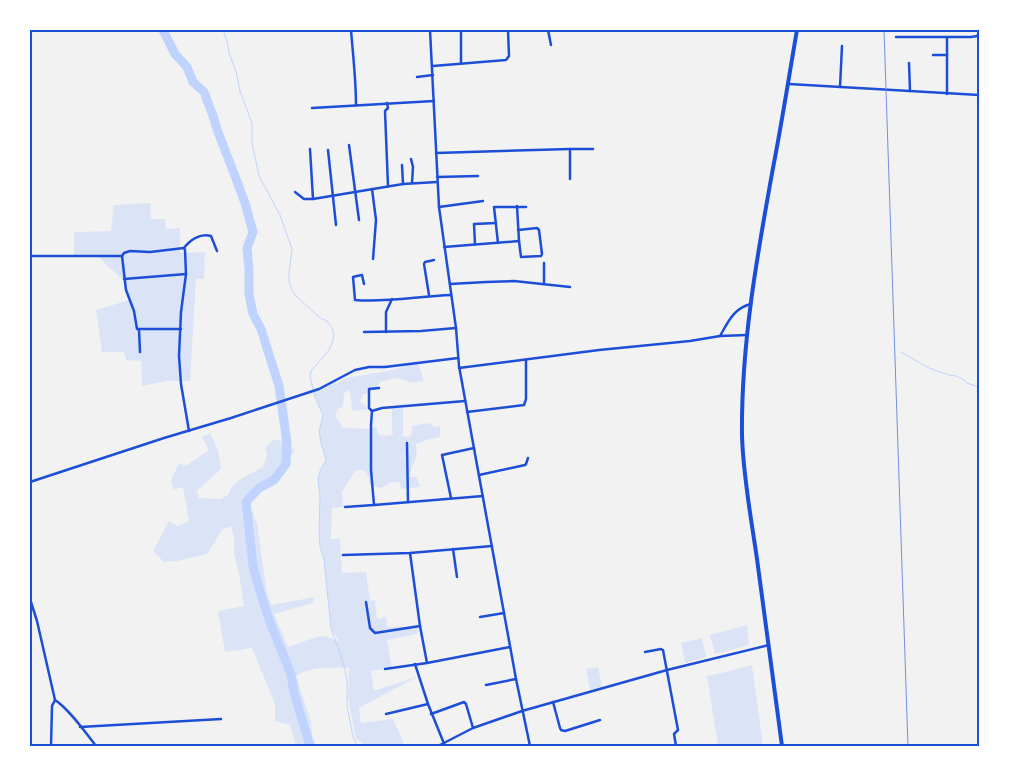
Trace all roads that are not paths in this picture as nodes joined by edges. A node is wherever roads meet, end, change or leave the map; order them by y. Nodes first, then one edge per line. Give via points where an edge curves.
1 (352, 30) edge
2 (430, 30) edge
3 (461, 30) edge
4 (508, 30) edge
5 (548, 30) edge
6 (796, 30) edge
7 (978, 30) edge
8 (896, 37) dead end
9 (947, 38) junction
10 (551, 45) dead end
11 (842, 46) dead end
12 (933, 55) dead end
13 (947, 55) junction
14 (909, 63) dead end
15 (461, 64) junction
16 (433, 66) junction
17 (433, 75) junction
18 (417, 76) dead end
19 (787, 84) junction
20 (840, 87) junction
21 (910, 91) junction
22 (947, 94) junction
23 (979, 95) edge
24 (434, 101) junction
25 (387, 103) junction
26 (356, 105) junction
27 (312, 108) dead end
28 (349, 145) dead end
29 (310, 149) dead end
30 (570, 149) junction
31 (328, 150) dead end
32 (593, 150) dead end
33 (436, 153) junction
34 (411, 159) dead end
35 (402, 164) dead end
36 (478, 176) dead end
37 (436, 177) junction
38 (570, 179) dead end
39 (437, 182) junction
40 (412, 183) junction
41 (403, 184) junction
42 (388, 186) junction
43 (372, 188) junction
44 (355, 191) junction
45 (295, 192) dead end
46 (333, 196) junction
47 (313, 199) junction
48 (483, 201) dead end
49 (516, 206) junction
50 (439, 207) junction
51 (526, 207) dead end
52 (359, 220) dead end
53 (496, 223) junction
54 (336, 225) dead end
55 (518, 230) junction
56 (519, 242) junction
57 (498, 243) junction
58 (475, 244) junction
59 (444, 247) junction
60 (184, 248) junction
61 (217, 251) dead end
62 (30, 256) edge
63 (122, 256) junction
64 (373, 260) dead end
65 (434, 260) dead end
66 (544, 263) dead end
67 (186, 274) junction
68 (124, 279) junction
69 (544, 283) junction
70 (364, 284) dead end
71 (450, 284) junction
72 (570, 287) dead end
73 (451, 294) junction
74 (430, 295) junction
75 (392, 299) junction
76 (751, 304) junction
77 (456, 328) junction
78 (181, 329) junction
79 (139, 330) junction
80 (364, 332) dead end
81 (386, 332) junction
82 (747, 335) junction
83 (720, 336) junction
84 (140, 352) dead end
85 (458, 359) junction
86 (526, 360) junction
87 (459, 367) junction
88 (380, 388) dead end
89 (465, 401) junction
90 (372, 411) junction
91 (467, 412) junction
92 (189, 431) junction
93 (406, 443) dead end
94 (474, 448) junction
95 (528, 458) dead end
96 (479, 475) junction
97 (30, 482) edge
98 (483, 496) junction
99 (451, 498) junction
100 (408, 502) junction
101 (374, 505) junction
102 (345, 507) dead end
103 (492, 546) junction
104 (453, 549) junction
105 (410, 552) junction
106 (343, 555) dead end
107 (457, 577) dead end
108 (30, 599) edge
109 (366, 602) dead end
110 (504, 613) junction
111 (480, 617) dead end
112 (420, 626) junction
113 (769, 645) junction
114 (510, 647) junction
115 (645, 652) dead end
116 (427, 663) junction
117 (415, 664) junction
118 (385, 669) dead end
119 (667, 670) junction
120 (516, 679) junction
121 (486, 685) dead end
122 (55, 700) junction
123 (553, 702) junction
124 (428, 704) junction
125 (522, 711) junction
126 (386, 714) dead end
127 (431, 714) junction
128 (221, 719) dead end
129 (600, 720) dead end
130 (80, 727) junction
131 (473, 728) junction
132 (444, 742) junction
133 (51, 746) edge
134 (96, 746) edge
135 (438, 746) edge
136 (445, 746) edge
137 (530, 746) edge
138 (676, 746) edge
139 (782, 746) edge

1 - 26 street
2 - 16 street
3 - 15 street
4 - 15 street via 509,56 506,60
5 - 10 street
6 - 19 highway
7 - 9 street via 975,37
8 - 9 street
9 - 13 street
11 - 20 street
12 - 13 street
13 - 22 street
14 - 21 street
15 - 16 street
16 - 17 street
17 - 18 street
17 - 24 street
19 - 20 street
19 - 76 highway
20 - 21 street
21 - 22 street
22 - 23 street
24 - 25 street
24 - 33 street
25 - 26 street
25 - 42 street
26 - 27 street
28 - 44 street
29 - 47 street
30 - 32 street
30 - 33 street
30 - 38 street
31 - 46 street
33 - 37 street
34 - 40 street
35 - 41 street
36 - 37 street
37 - 39 street
39 - 40 street
39 - 50 street
40 - 41 street
41 - 42 street
42 - 43 street
43 - 44 street
43 - 64 street via 376,220
44 - 46 street
44 - 52 street
45 - 47 street via 304,199
46 - 47 street
46 - 54 street
48 - 50 street
49 - 51 street
49 - 53 street via 494,207
49 - 55 street
50 - 59 street
53 - 57 street
53 - 58 street via 474,224
55 - 56 street
55 - 56 street via 538,228 541,255 521,256
56 - 57 street
57 - 58 street
58 - 59 street
59 - 71 street
60 - 61 street via 192,240 208,235
60 - 63 street via 130,251
60 - 67 street
62 - 63 street
63 - 68 street
65 - 74 street via 424,264
66 - 69 street
67 - 68 street
67 - 78 street
68 - 79 street
69 - 71 street
69 - 72 street
70 - 75 street via 362,275 353,277 355,300
71 - 73 street
73 - 74 street
73 - 77 street
74 - 75 street
75 - 81 street via 386,312
76 - 82 highway
76 - 83 street via 736,310
77 - 81 street
77 - 85 street
78 - 79 street
78 - 92 street via 180,384
79 - 84 street
80 - 81 street
82 - 83 street
82 - 113 highway via 743,460
83 - 86 street
85 - 87 street
85 - 92 street via 355,370 315,390
86 - 87 street
86 - 91 street via 525,404
87 - 89 street
88 - 90 street via 369,389 369,408
89 - 90 street
89 - 91 street
90 - 101 street
91 - 94 street
92 - 97 street
93 - 100 street
94 - 96 street
94 - 99 street via 442,455
95 - 96 street via 524,465
96 - 98 street
98 - 99 street
98 - 103 street
99 - 100 street
100 - 101 street
101 - 102 street
103 - 104 street
103 - 110 street
104 - 105 street
104 - 107 street
105 - 106 street
105 - 112 street
108 - 122 street
109 - 112 street via 370,628 374,633
110 - 111 street
110 - 114 street
112 - 116 street
113 - 119 street
113 - 139 highway
114 - 116 street
114 - 120 street
115 - 119 street via 662,649
116 - 117 street
117 - 118 street
117 - 124 street
119 - 123 street
119 - 138 street via 678,730 674,734
120 - 121 street
120 - 125 street
122 - 130 street
122 - 133 street
123 - 125 street
123 - 129 street via 562,730
124 - 126 street
124 - 127 street
125 - 131 street
125 - 137 street
127 - 131 street via 464,702
127 - 132 street
128 - 130 street
130 - 134 street
131 - 132 street
132 - 135 street
132 - 136 street

